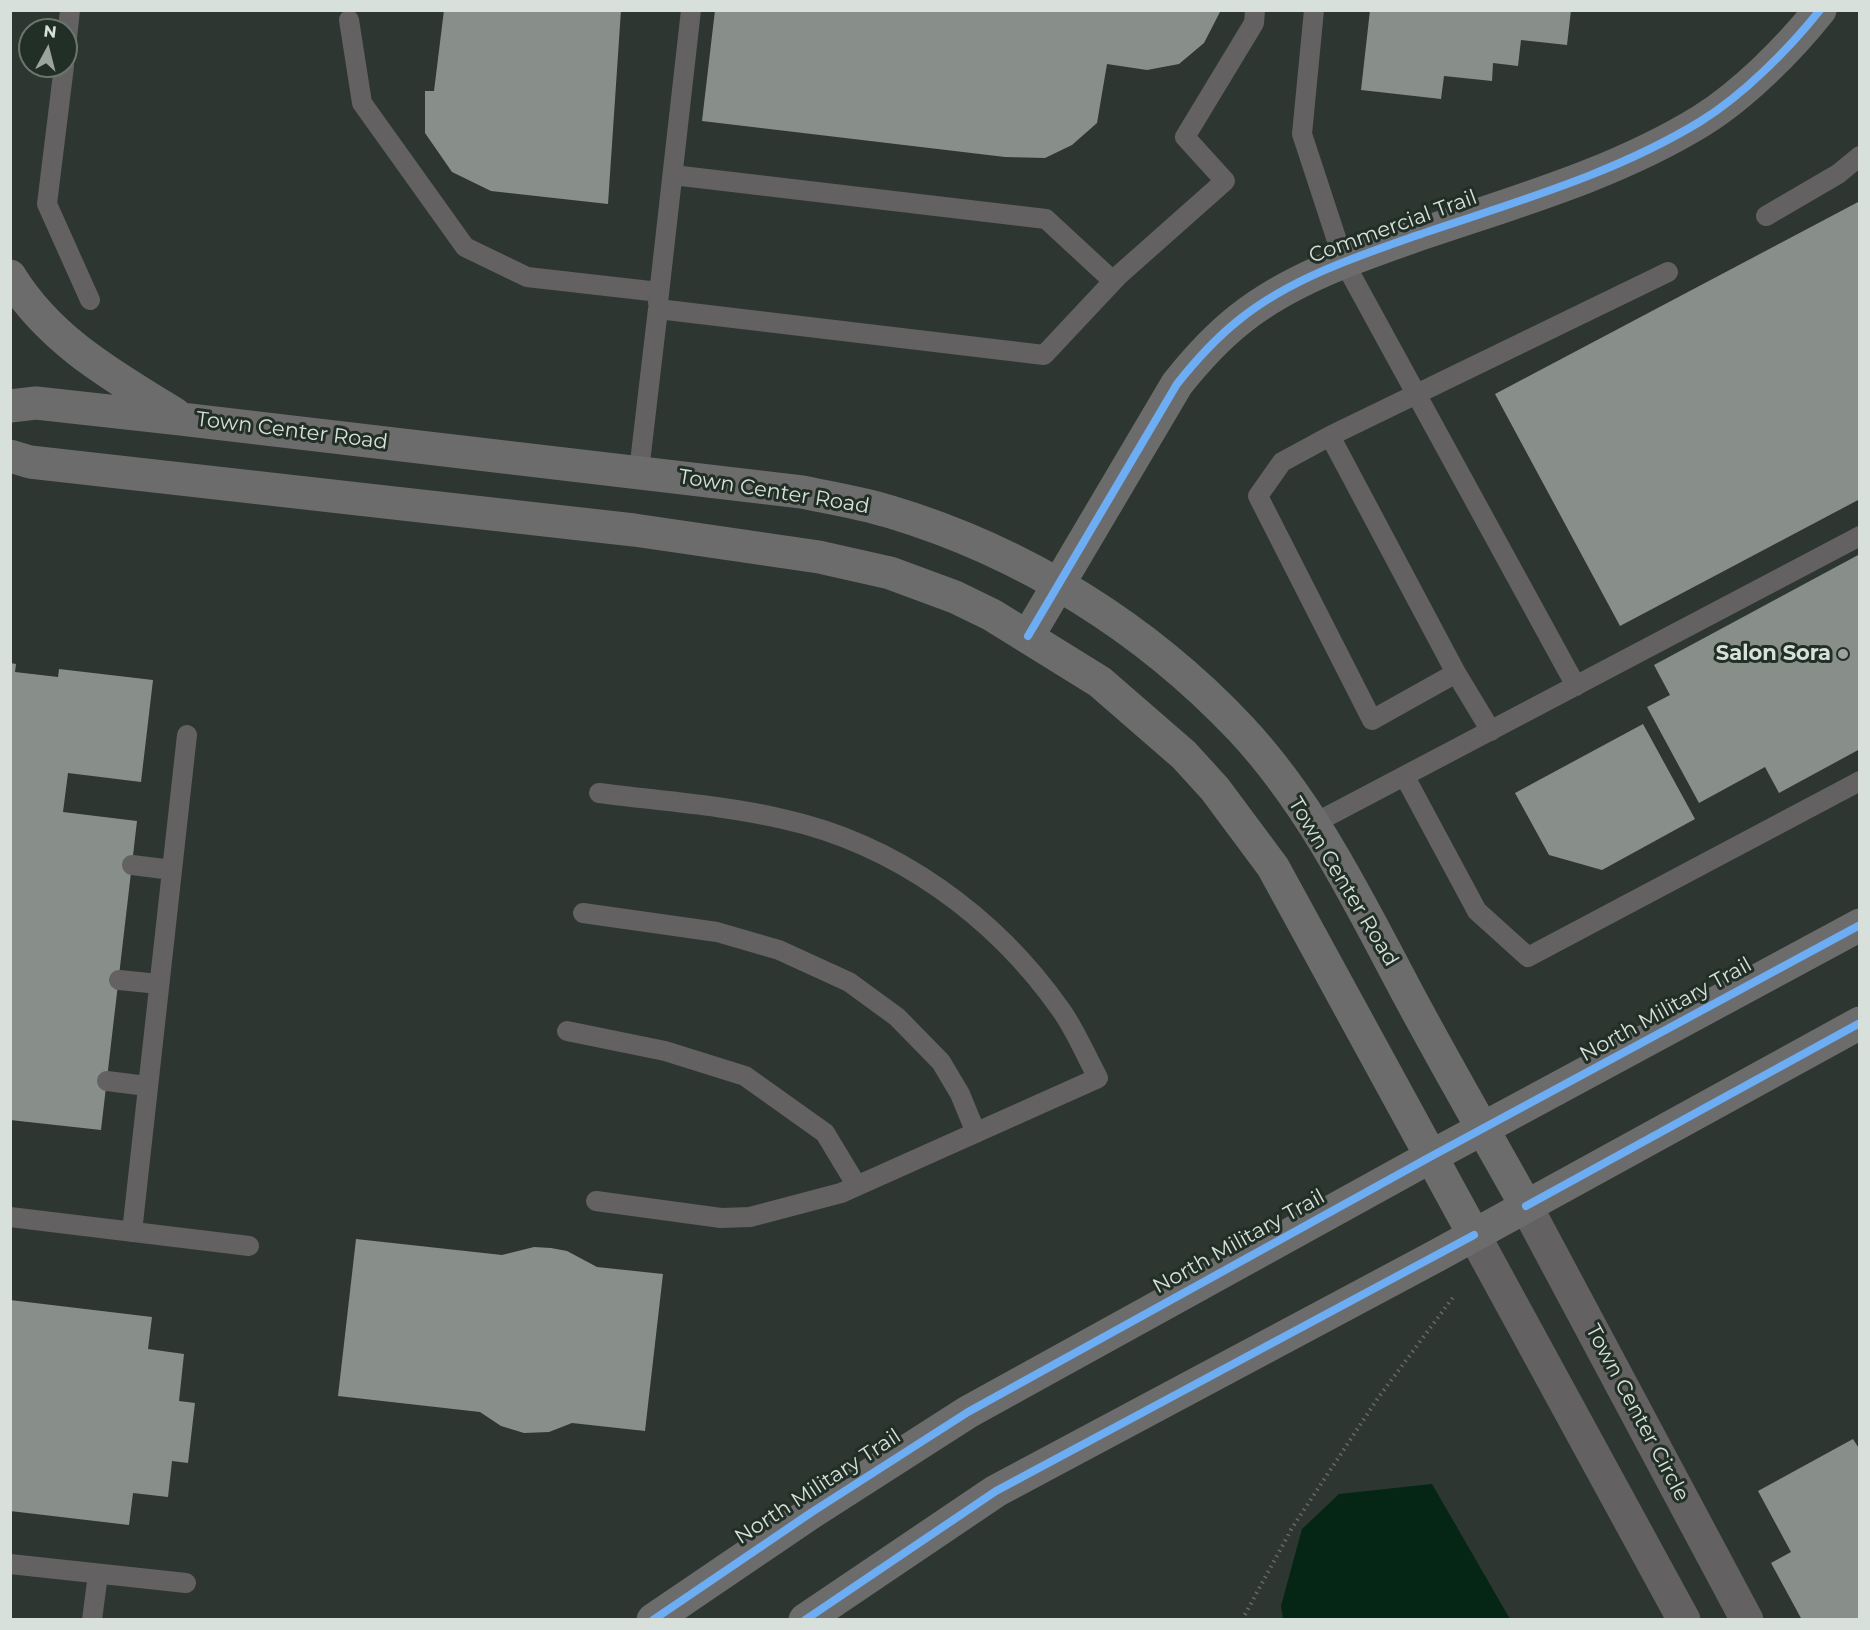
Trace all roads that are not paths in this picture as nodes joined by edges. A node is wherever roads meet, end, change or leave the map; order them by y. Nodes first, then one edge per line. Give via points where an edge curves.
1 (691, 10) edge
2 (1255, 10) edge
3 (1314, 10) edge
4 (1820, 10) edge
5 (350, 20) dead end
6 (63, 78) edge
7 (1860, 156) edge
8 (673, 175) junction
9 (1766, 216) dead end
10 (1344, 262) junction
11 (1668, 272) dead end
12 (10, 276) edge
13 (1113, 281) junction
14 (90, 300) dead end
15 (658, 300) junction
16 (1418, 394) junction
17 (10, 406) edge
18 (181, 419) junction
19 (1330, 436) junction
20 (10, 456) edge
21 (639, 471) junction
22 (1860, 536) edge
23 (1058, 585) junction
24 (1028, 636) junction
25 (1456, 673) junction
26 (1576, 686) junction
27 (1491, 731) junction
28 (187, 735) dead end
29 (1405, 777) junction
30 (1860, 781) edge
31 (599, 793) dead end
32 (1313, 824) junction
33 (132, 865) dead end
34 (172, 870) junction
35 (583, 913) dead end
36 (1860, 925) edge
37 (118, 980) dead end
38 (159, 984) junction
39 (1860, 1023) edge
40 (567, 1031) dead end
41 (106, 1081) dead end
42 (147, 1086) junction
43 (1483, 1130) junction
44 (976, 1133) junction
45 (1430, 1157) junction
46 (857, 1186) junction
47 (596, 1201) dead end
48 (1526, 1206) junction
49 (10, 1217) edge
50 (132, 1232) junction
51 (1474, 1235) junction
52 (249, 1246) dead end
53 (10, 1564) edge
54 (98, 1574) junction
55 (186, 1583) dead end
56 (92, 1620) edge
57 (653, 1620) edge
58 (805, 1620) edge
59 (1684, 1620) edge
60 (1747, 1620) edge

1 - 8 lane
2 - 13 lane via 1249,33 1185,137 1225,181
3 - 10 lane via 1302,134
4 - 10 main road, Commercial Trail via 1783,52 1728,100 1670,138 1570,183
5 - 15 lane via 362,103 465,247 527,277
6 - 14 lane via 47,204
7 - 9 lane via 1839,174
8 - 13 lane via 1047,219
8 - 15 lane
10 - 16 lane
10 - 23 main road, Commercial Trail via 1240,318 1196,360 1160,411
11 - 16 lane
12 - 18 main road via 47,324 87,360
13 - 15 lane via 1044,355
15 - 21 lane
16 - 19 lane
16 - 26 lane
17 - 18 main road, Town Center Road via 36,403
18 - 21 main road, Town Center Road
19 - 25 lane
19 - 25 lane via 1282,462 1258,496 1372,720
20 - 24 main road via 30,462 706,539 819,557 881,570 922,584
21 - 23 main road, Town Center Road via 802,492 889,511 979,544
22 - 26 lane
23 - 24 main road, Commercial Trail
23 - 32 main road, Town Center Road via 1110,616 1202,690 1242,730
24 - 45 main road via 1100,682 1184,755 1215,789 1273,867
25 - 27 lane
26 - 27 lane
27 - 29 lane
28 - 34 lane
29 - 30 lane via 1477,911 1528,957
29 - 32 lane
31 - 44 lane via 782,819 835,833 918,872 977,917 1025,962 1063,1012 1098,1078
32 - 43 main road, Town Center Road
33 - 34 lane
34 - 38 lane
35 - 44 lane via 717,932 779,950 849,982 897,1017 941,1062
36 - 43 main road, North Military Trail
37 - 38 lane
38 - 42 lane
39 - 48 main road
40 - 46 lane via 665,1051 745,1076 825,1133
41 - 42 lane
42 - 50 lane
43 - 45 main road, North Military Trail
43 - 48 main road, Town Center Road
44 - 46 lane
45 - 51 main road
45 - 57 main road, North Military Trail via 968,1412
46 - 47 lane via 740,1217 721,1218
48 - 51 main road
48 - 60 street, Town Center Circle
49 - 50 lane
50 - 52 lane
51 - 58 main road via 996,1491
51 - 59 street
53 - 54 lane
54 - 55 lane
54 - 56 lane

